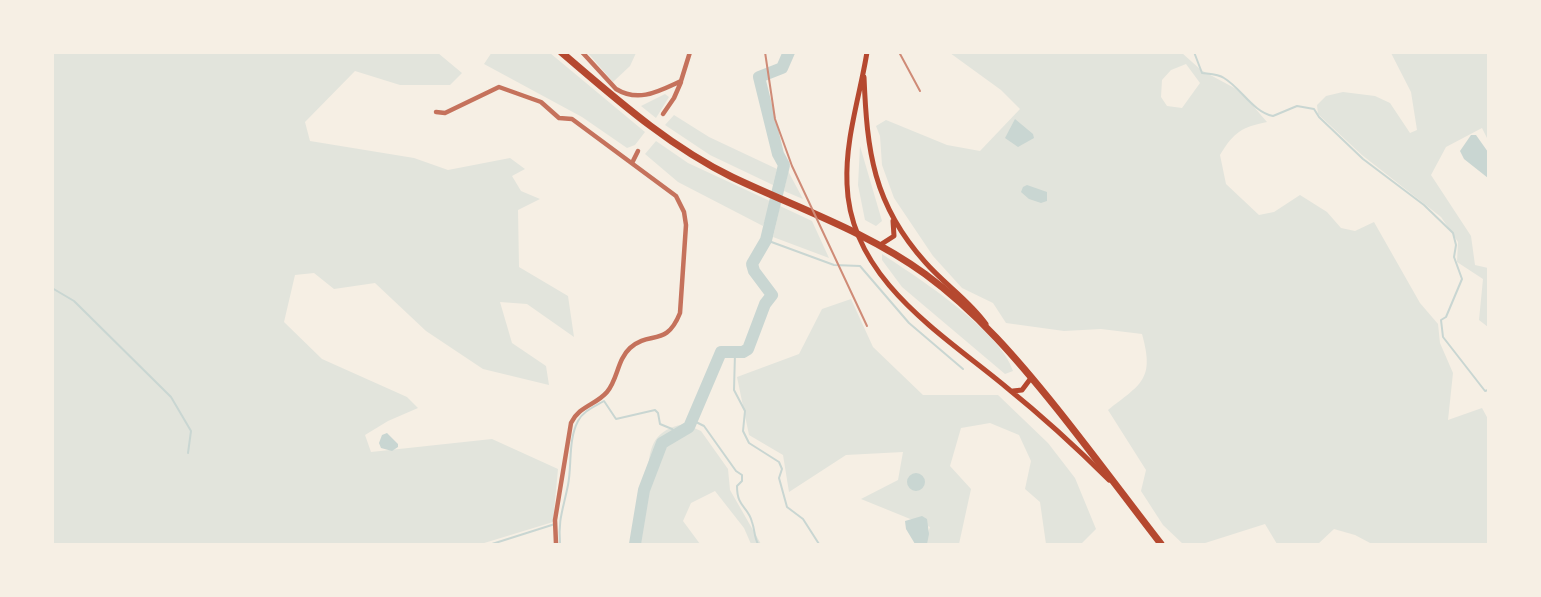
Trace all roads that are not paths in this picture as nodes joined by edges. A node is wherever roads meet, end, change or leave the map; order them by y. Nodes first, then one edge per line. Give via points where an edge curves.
1 (561, 52) edge
2 (582, 52) edge
3 (690, 52) edge
4 (867, 52) edge
5 (864, 70) junction
6 (681, 81) junction
7 (436, 112) dead end
8 (663, 114) dead end
9 (638, 152) dead end
10 (632, 163) junction
11 (891, 216) junction
12 (880, 245) junction
13 (993, 333) junction
14 (1031, 377) junction
15 (1007, 388) junction
16 (1121, 492) junction
17 (556, 544) edge
18 (1161, 544) edge

1 - 12 highway via 667,139 732,177
2 - 6 street via 623,93 649,96
3 - 6 street
4 - 5 main road
5 - 11 main road via 870,153
5 - 15 main road via 847,186 855,224 868,254 913,310
6 - 8 street
7 - 10 street via 444,114 499,87 541,102 559,118 572,119
9 - 10 street
10 - 17 street via 676,196 684,212 680,313 666,335 629,349 610,388 575,414 555,520
11 - 12 main road via 894,236
11 - 13 main road via 925,263 977,311
12 - 13 highway via 948,292
13 - 14 highway
14 - 15 main road via 1022,390
14 - 16 highway
15 - 16 main road
16 - 18 highway

